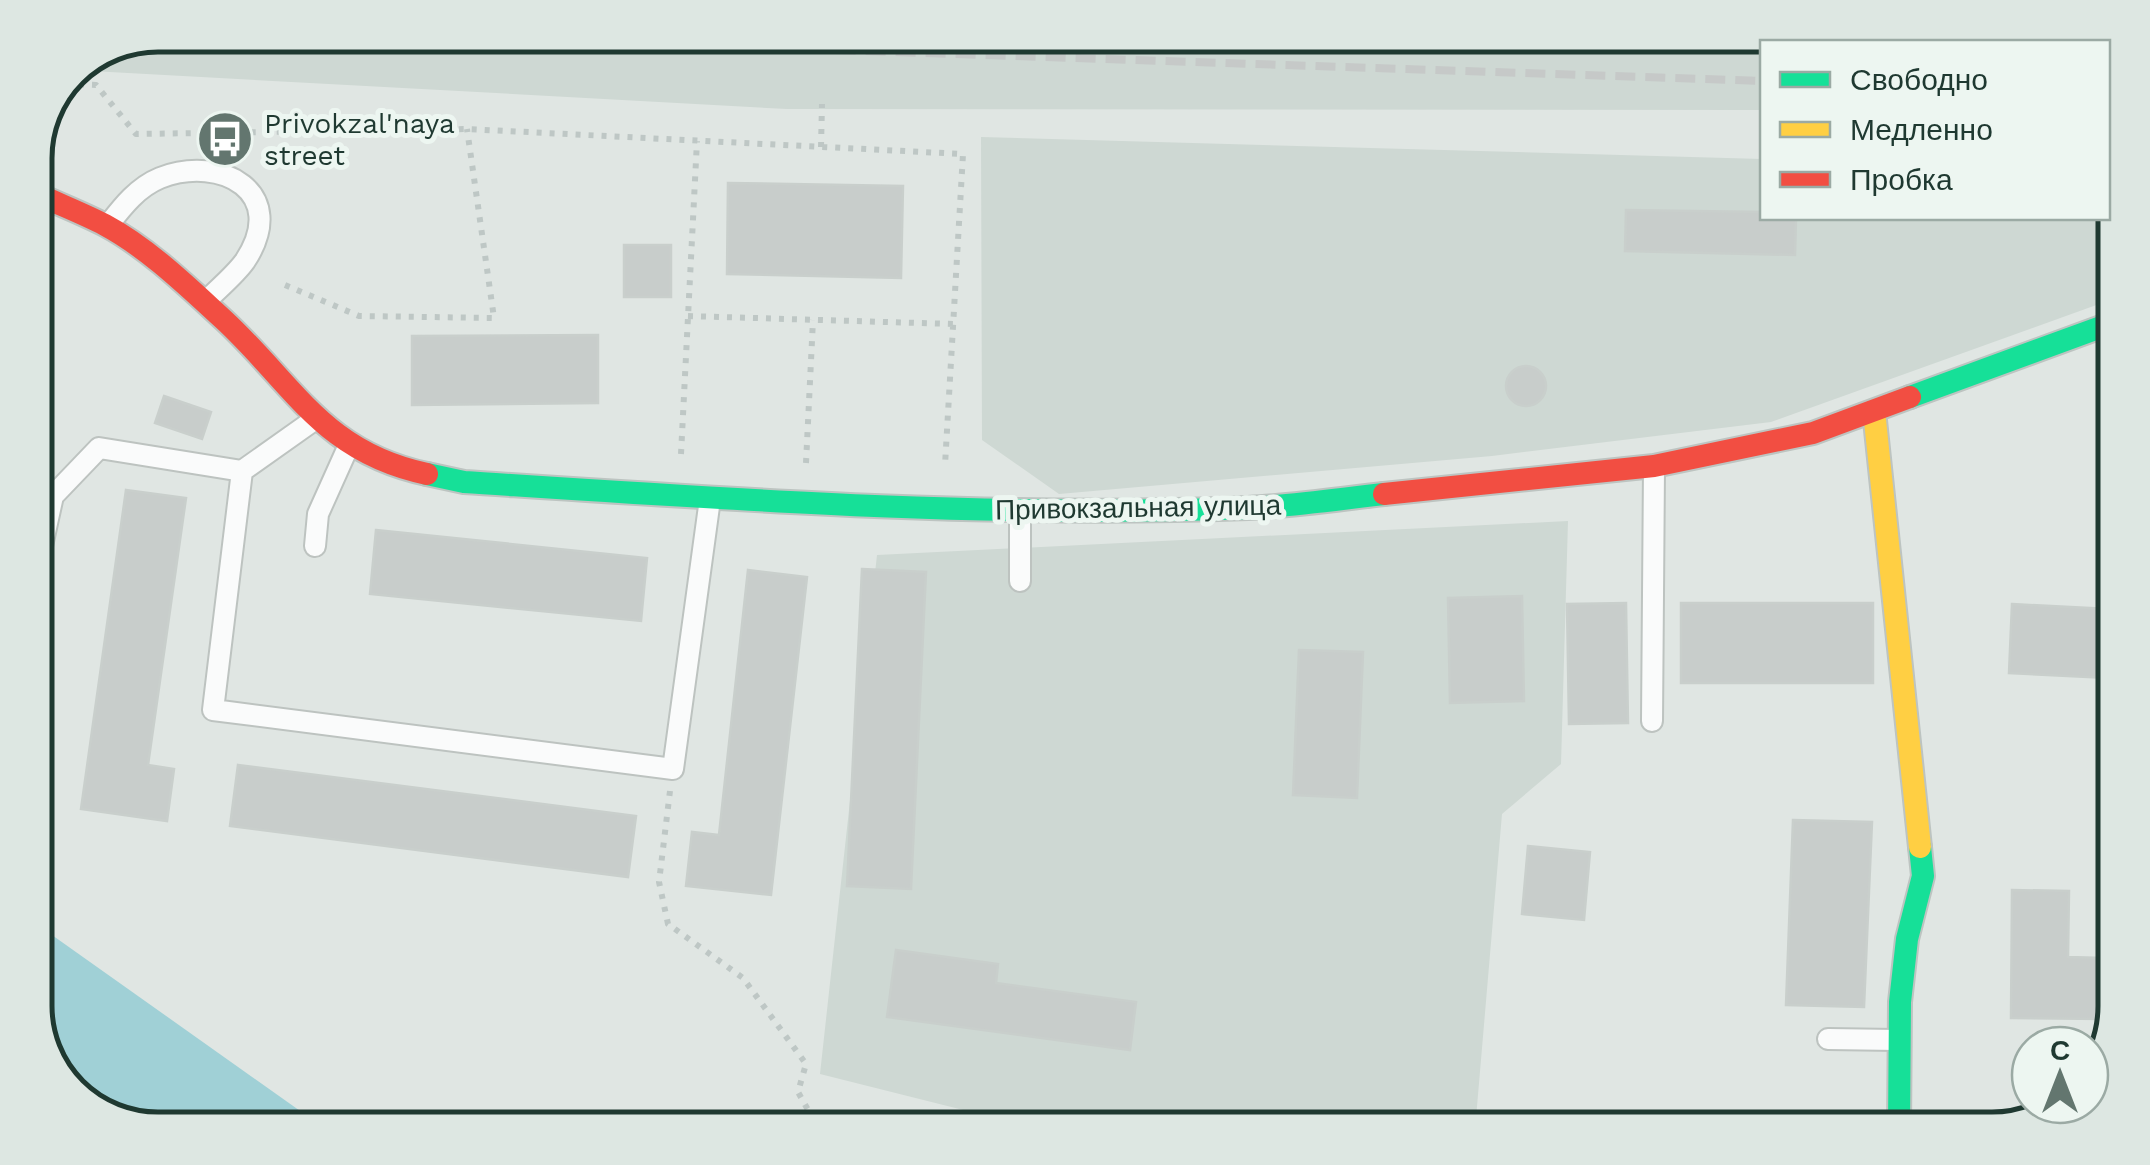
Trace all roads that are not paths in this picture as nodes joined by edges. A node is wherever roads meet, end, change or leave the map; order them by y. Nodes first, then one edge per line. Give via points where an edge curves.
1 (53, 201) edge
2 (108, 226) junction
3 (204, 302) junction
4 (2097, 328) edge
5 (1874, 411) junction
6 (315, 419) junction
7 (350, 444) junction
8 (1654, 466) junction
9 (242, 471) junction
10 (53, 496) edge
11 (710, 498) junction
12 (1020, 511) junction
13 (315, 546) dead end
14 (1020, 582) dead end
15 (1652, 721) dead end
16 (1828, 1039) dead end
17 (1898, 1040) junction
18 (1899, 1112) edge

1 - 2 main road
2 - 3 main road
2 - 3 lane via 131,197 160,178 190,172 243,182 254,194 258,235 244,262
3 - 6 main road, Привокзальная улица
4 - 5 main road, Привокзальная улица
5 - 8 main road, Привокзальная улица via 1813,433
5 - 17 main road via 1923,876 1908,919
6 - 7 main road, Привокзальная улица
6 - 9 lane
7 - 11 main road, Привокзальная улица via 402,469 464,482
7 - 13 lane via 318,514
8 - 12 main road, Привокзальная улица via 1251,508
8 - 15 lane
9 - 10 lane via 99,448
9 - 11 lane via 212,710 673,769
11 - 12 main road, Привокзальная улица
12 - 14 lane
16 - 17 lane
17 - 18 main road

